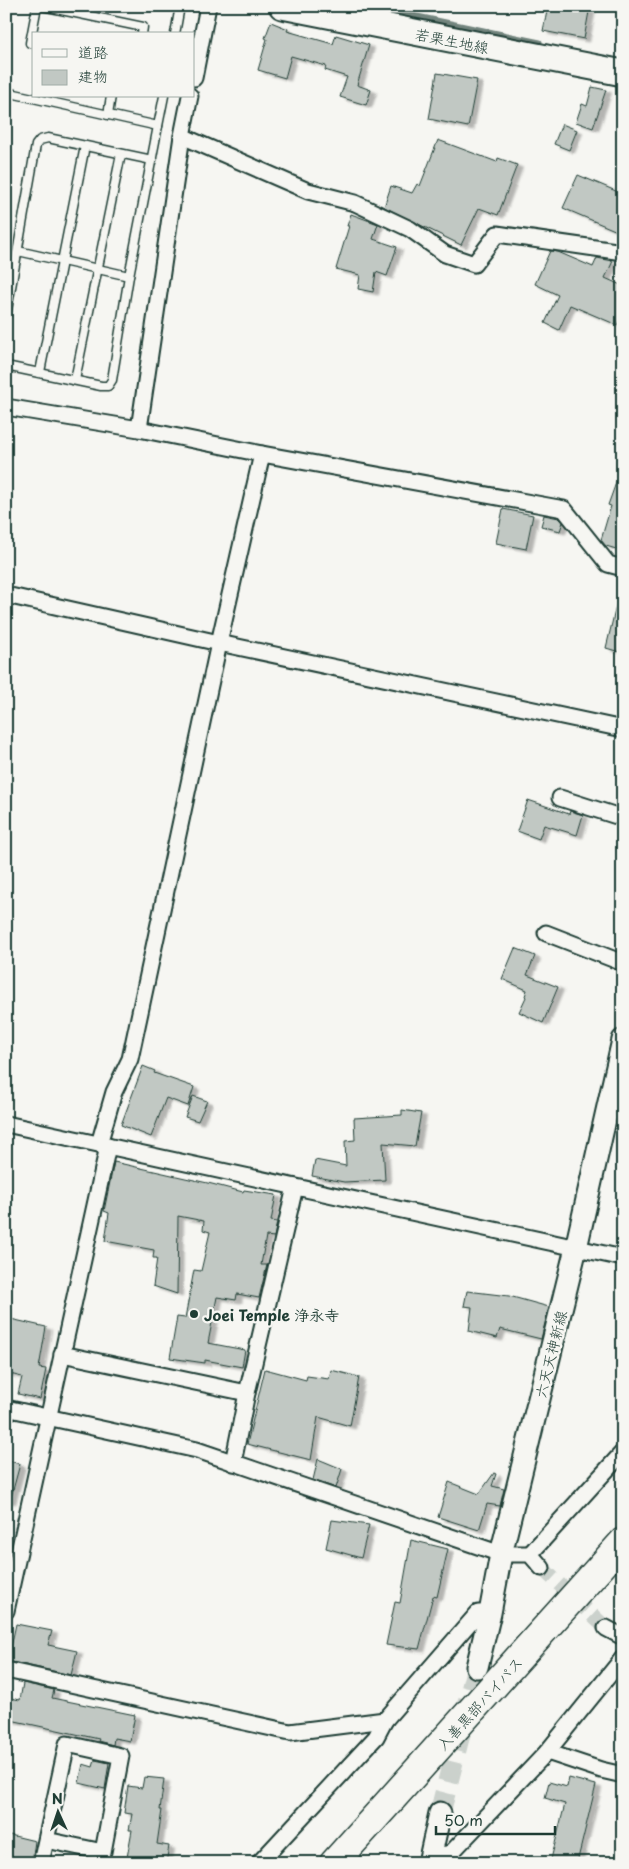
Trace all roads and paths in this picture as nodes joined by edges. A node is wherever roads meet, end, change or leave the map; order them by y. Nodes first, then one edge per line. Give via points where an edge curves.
1 (37, 6) edge
2 (42, 6) edge
3 (180, 6) edge
4 (208, 6) edge
5 (282, 6) edge
6 (32, 32) edge
7 (32, 32) edge
8 (142, 32) edge
9 (175, 32) edge
10 (32, 44) edge
11 (195, 73) edge
12 (623, 73) edge
13 (6, 92) edge
14 (32, 98) edge
15 (33, 98) edge
16 (111, 98) edge
17 (164, 98) edge
18 (190, 98) edge
19 (108, 115) junction
20 (158, 126) junction
21 (182, 136) junction
22 (85, 146) junction
23 (121, 154) junction
24 (152, 160) junction
25 (18, 251) junction
26 (623, 252) edge
27 (62, 262) junction
28 (97, 270) junction
29 (129, 276) junction
30 (6, 316) edge
31 (6, 366) edge
32 (40, 372) junction
33 (75, 380) junction
34 (6, 407) edge
35 (139, 429) junction
36 (262, 454) junction
37 (623, 568) edge
38 (6, 594) edge
39 (219, 643) junction
40 (623, 729) edge
41 (560, 798) dead end
42 (623, 818) edge
43 (546, 933) dead end
44 (623, 963) edge
45 (623, 1040) edge
46 (6, 1124) edge
47 (103, 1145) junction
48 (295, 1187) junction
49 (576, 1248) junction
50 (623, 1258) edge
51 (62, 1354) junction
52 (247, 1394) junction
53 (6, 1408) edge
54 (48, 1417) junction
55 (623, 1452) edge
56 (233, 1463) junction
57 (623, 1542) edge
58 (501, 1554) junction
59 (530, 1554) junction
60 (542, 1568) tunnel mouth
61 (6, 1611) edge
62 (490, 1614) junction
63 (606, 1628) tunnel mouth
64 (623, 1637) edge
65 (623, 1658) edge
66 (477, 1668) tunnel mouth
67 (6, 1670) edge
68 (385, 1720) junction
69 (547, 1752) junction
70 (623, 1775) edge
71 (440, 1813) tunnel mouth
72 (46, 1840) junction
73 (429, 1860) edge
74 (41, 1863) edge
75 (259, 1863) edge
76 (334, 1863) edge

1 - 7 lane
2 - 8 lane via 143,27
3 - 9 lane
4 - 11 street
5 - 12 main road, 若栗生地線
6 - 10 lane
13 - 14 lane
15 - 19 lane
16 - 19 lane
17 - 20 lane
18 - 21 street
19 - 20 lane
20 - 24 lane
21 - 26 street via 308,191 355,203 410,229 445,254 474,264 497,234
21 - 35 street
22 - 23 lane
22 - 25 lane via 48,138 36,144
22 - 27 lane
23 - 24 lane
23 - 28 lane
24 - 29 lane
25 - 27 lane
25 - 30 lane
27 - 28 lane
27 - 32 lane
28 - 29 lane
28 - 33 lane
29 - 33 lane via 112,380 108,386
31 - 32 lane
32 - 33 lane
34 - 35 street
35 - 36 street
36 - 37 street via 564,509 608,564
36 - 39 street
38 - 39 street
39 - 40 street
39 - 47 street via 130,1060 114,1092
41 - 42 street
43 - 44 street
45 - 49 main road, 六天天神新線
46 - 47 street
47 - 48 street
47 - 51 street
48 - 49 street
48 - 52 street
49 - 50 street
49 - 58 main road, 六天天神新線
51 - 52 street
51 - 54 street
52 - 56 street
53 - 54 street
54 - 56 street via 197,1450
54 - 61 street
55 - 59 street
56 - 58 street
57 - 76 highway, 入善黒部バイパス
58 - 59 street
58 - 62 main road, 六天天神新線
59 - 60 street
62 - 66 main road, 六天天神新線
62 - 68 street via 478,1613
63 - 64 street
65 - 69 street
67 - 68 street via 290,1732
68 - 75 street via 376,1737
69 - 70 street
69 - 73 street via 450,1854
71 - 73 main road
72 - 72 street via 67,1744 121,1756 103,1852
72 - 74 street

